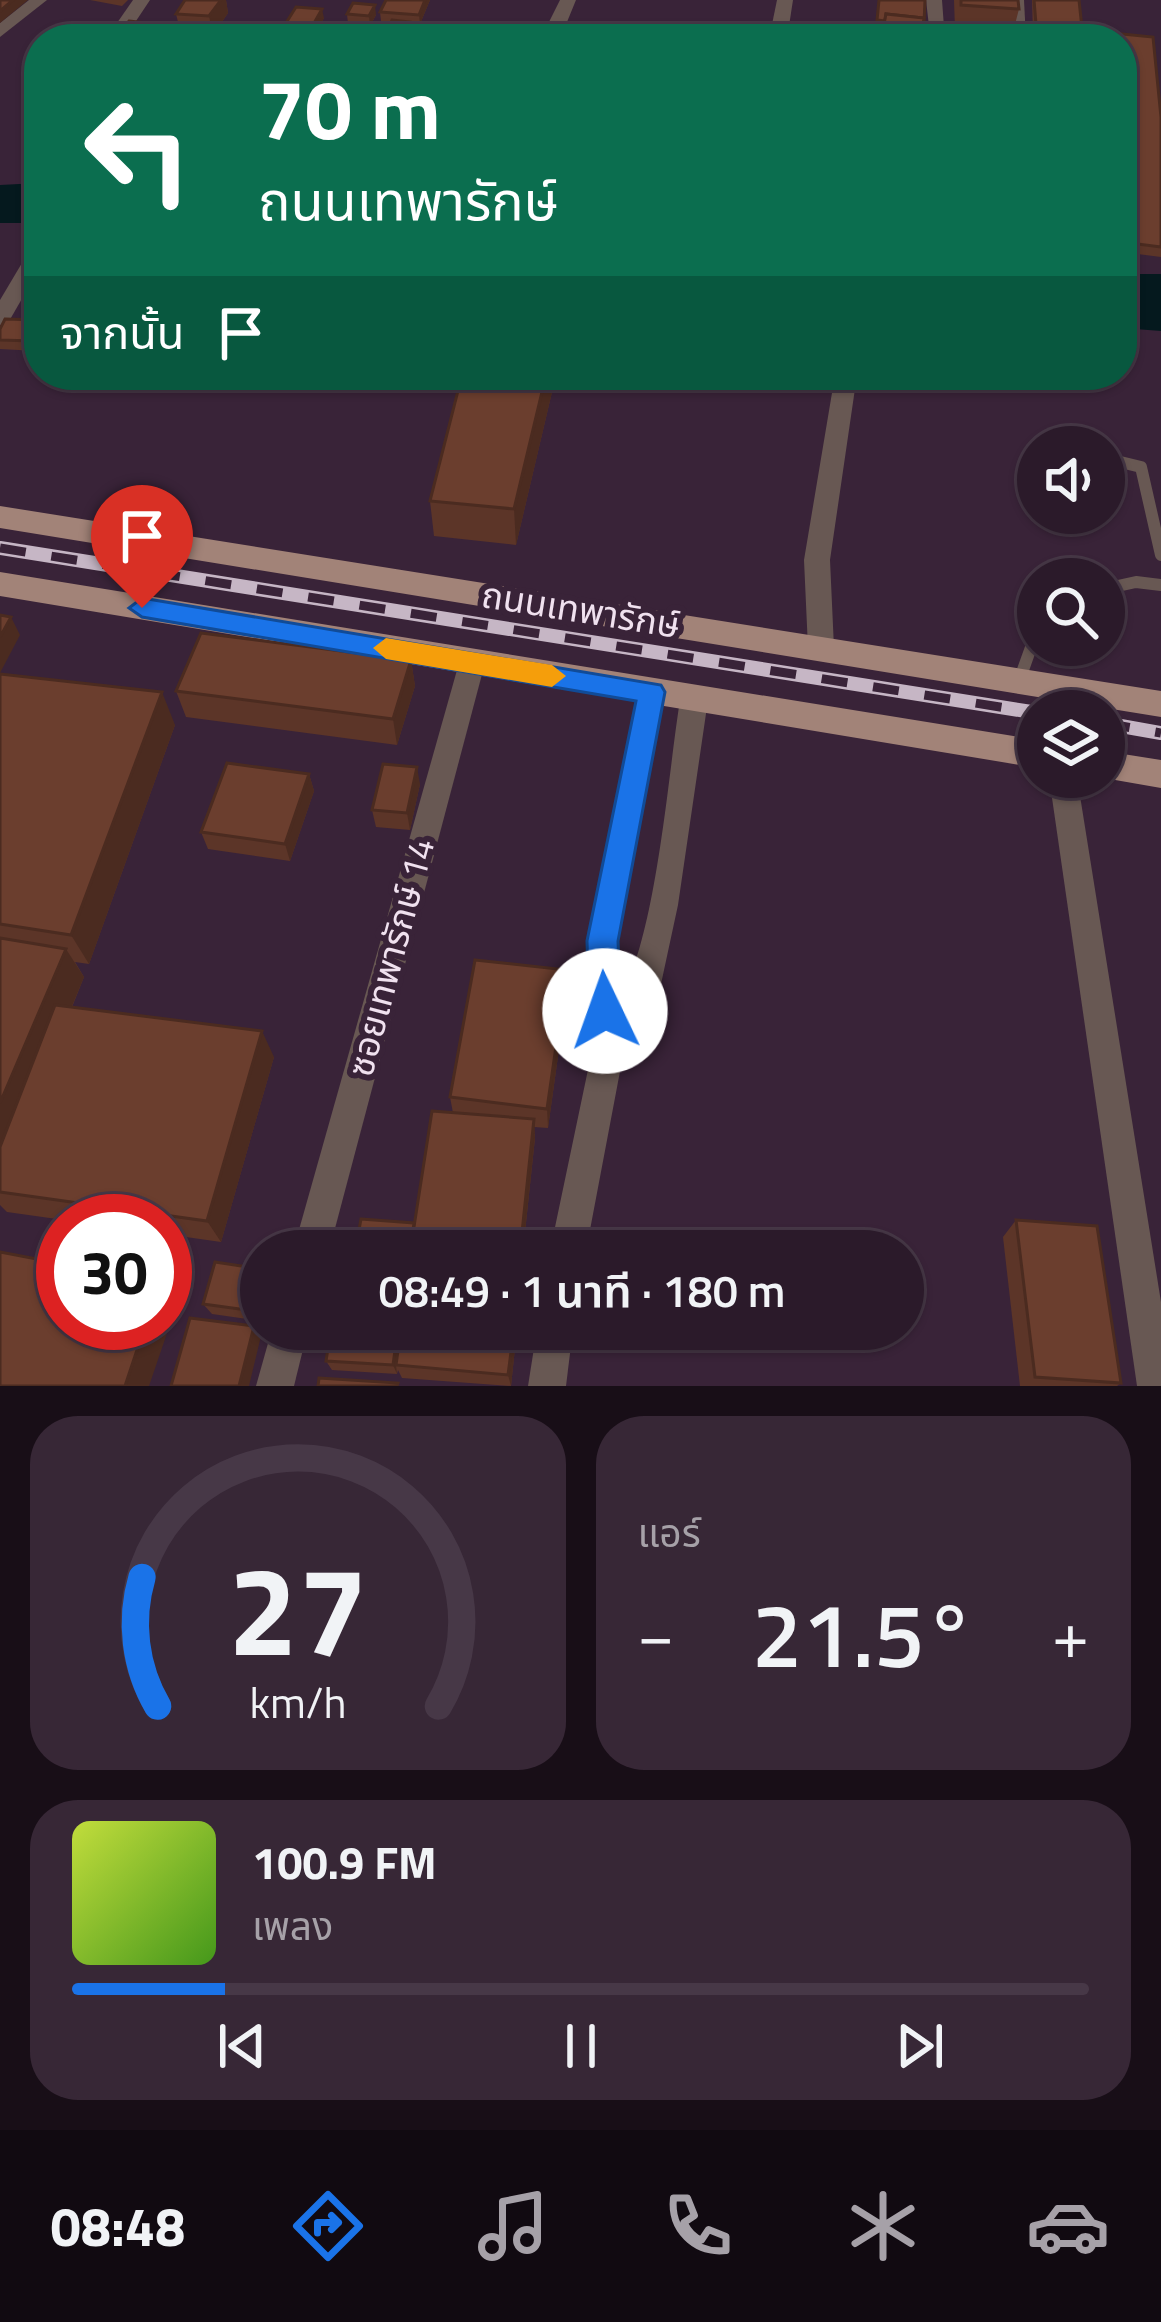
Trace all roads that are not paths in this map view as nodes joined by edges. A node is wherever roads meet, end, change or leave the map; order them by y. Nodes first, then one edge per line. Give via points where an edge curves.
1 (39, 0) edge
2 (142, 0) edge
3 (568, 0) edge
4 (558, 22) dead end
5 (126, 23) edge
6 (0, 32) edge
7 (24, 277) edge
8 (0, 318) edge
9 (844, 390) edge
10 (1125, 463) edge
11 (0, 517) edge
12 (1161, 554) edge
13 (0, 584) edge
14 (1125, 584) edge
15 (1161, 585) edge
16 (821, 648) junction
17 (472, 663) junction
18 (1024, 666) edge
19 (1019, 681) junction
20 (652, 692) junction
21 (694, 700) junction
22 (1161, 704) edge
23 (1017, 751) edge
24 (1125, 768) edge
25 (1161, 774) edge
26 (1066, 798) edge
27 (610, 1041) junction
28 (317, 1230) edge
29 (572, 1230) edge
30 (284, 1350) edge
31 (553, 1350) edge
32 (275, 1386) edge
33 (547, 1386) edge
34 (1156, 1386) edge

1 - 6 street
2 - 5 street
3 - 4 street
7 - 8 street
9 - 16 street via 817,560
10 - 12 lane via 1141,467
11 - 16 main road, ถนนเทพารักษ์
13 - 17 main road, ถนนเทพารักษ์
14 - 15 lane
16 - 19 main road, ถนนเทพารักษ์
17 - 20 main road, ถนนเทพารักษ์
17 - 28 street, ซอยเทพารักษ์ 14
18 - 19 lane
19 - 22 main road, ถนนเทพารักษ์
20 - 21 main road, ถนนเทพารักษ์
20 - 27 street via 602,941
21 - 23 main road, ถนนเทพารักษ์
21 - 27 street via 645,984
24 - 25 main road
26 - 34 street
27 - 29 street
30 - 32 street
31 - 33 street

